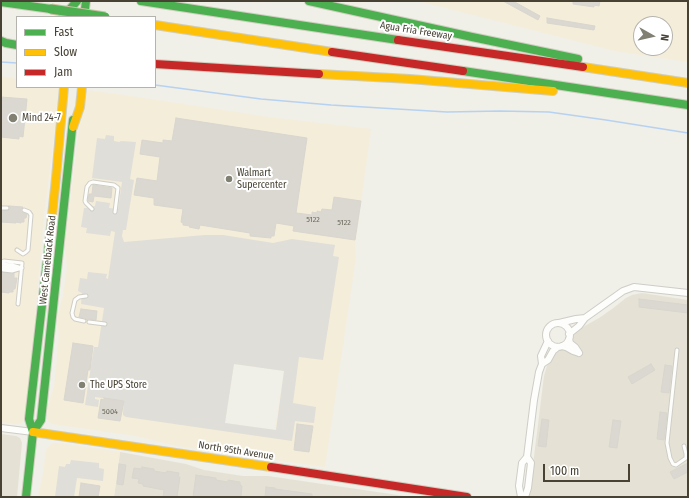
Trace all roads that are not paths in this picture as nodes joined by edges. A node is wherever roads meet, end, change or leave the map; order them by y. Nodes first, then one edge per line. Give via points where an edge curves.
1 (141, 1) edge
2 (309, 1) edge
3 (1, 2) edge
4 (79, 7) edge
5 (65, 16) edge
6 (74, 16) edge
7 (99, 16) edge
8 (156, 25) edge
9 (16, 38) edge
10 (1, 40) edge
11 (16, 45) edge
12 (156, 64) edge
13 (647, 77) junction
14 (688, 83) edge
15 (64, 88) edge
16 (77, 88) edge
17 (82, 88) edge
18 (643, 98) junction
19 (688, 105) edge
20 (73, 126) junction
21 (56, 167) junction
22 (1, 208) edge
23 (7, 208) dead end
24 (92, 209) dead end
25 (24, 210) dead end
26 (115, 212) dead end
27 (17, 250) dead end
28 (59, 257) junction
29 (1, 265) edge
30 (22, 268) junction
31 (688, 293) edge
32 (86, 296) dead end
33 (18, 304) dead end
34 (41, 310) junction
35 (585, 318) junction
36 (84, 321) dead end
37 (89, 322) dead end
38 (559, 323) junction
39 (105, 324) dead end
40 (569, 337) junction
41 (548, 341) junction
42 (560, 346) junction
43 (677, 350) dead end
44 (542, 364) junction
45 (1, 428) edge
46 (33, 432) junction
47 (684, 446) dead end
48 (527, 457) junction
49 (26, 497) edge
50 (467, 497) edge
51 (521, 497) edge
52 (525, 497) edge

1 - 13 main road, Agua Fria Freeway
2 - 13 main road via 597,63
3 - 7 main road, bridge
4 - 5 main road
4 - 6 main road
8 - 18 main road
9 - 10 main road
10 - 11 main road
12 - 18 main road via 410,79
13 - 14 main road, Agua Fria Freeway
15 - 21 main road, West Camelback Road
16 - 20 main road, West Camelback Road
17 - 20 main road via 80,107
18 - 19 main road
20 - 28 main road, West Camelback Road
21 - 28 main road via 59,192 53,242
21 - 34 main road, West Camelback Road
22 - 23 lane
24 - 26 lane via 85,201 88,184 93,182 118,188
25 - 27 lane via 31,215 28,250 22,254
28 - 34 main road via 52,264 47,295
28 - 46 main road, West Camelback Road via 41,420
29 - 30 lane
29 - 30 lane via 4,261 22,263
30 - 33 lane
31 - 35 street via 634,287 623,291
32 - 36 lane via 75,300 72,313 75,319
34 - 46 main road, West Camelback Road via 29,420
35 - 38 street
35 - 40 street
37 - 39 lane
38 - 40 street via 566,326
38 - 41 street via 549,327 546,334
40 - 42 street via 565,344
40 - 42 street via 570,343 579,353
41 - 42 street
41 - 44 street via 541,356
42 - 44 street
43 - 47 lane via 667,443 672,464 686,458
44 - 48 street via 534,400
45 - 46 street, North 95th Avenue
46 - 49 main road, West Camelback Road
46 - 50 main road, North 95th Avenue
48 - 51 street via 522,463 519,486
48 - 52 street via 531,463

